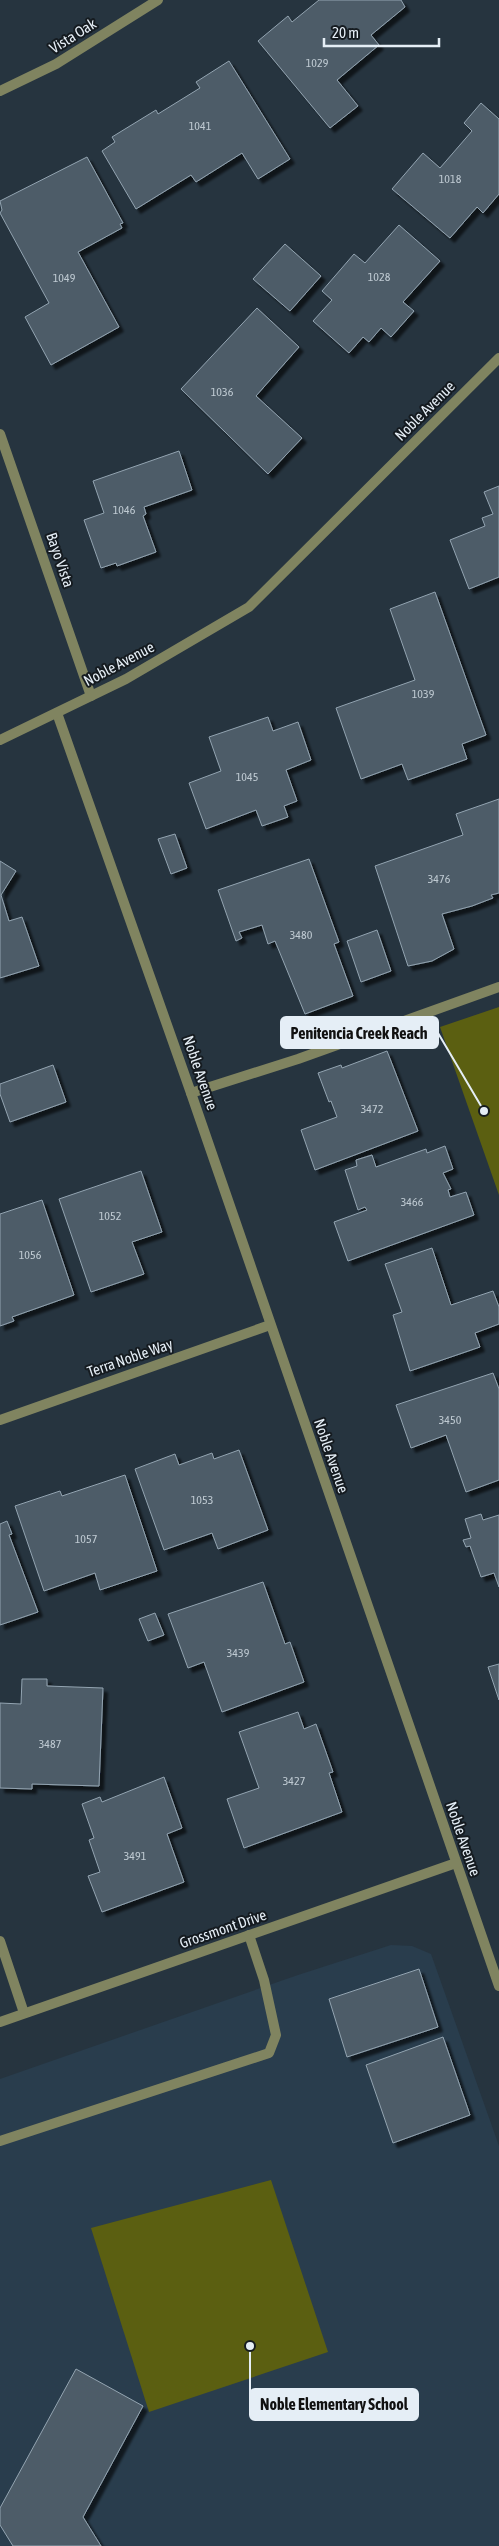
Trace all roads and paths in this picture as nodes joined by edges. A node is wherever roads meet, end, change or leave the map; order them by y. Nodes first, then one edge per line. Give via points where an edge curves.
1 (158, 0) edge
2 (0, 91) edge
3 (499, 358) edge
4 (0, 434) edge
5 (91, 696) junction
6 (56, 714) junction
7 (0, 740) edge
8 (499, 987) edge
9 (192, 1093) junction
10 (270, 1325) junction
11 (0, 1420) edge
12 (456, 1863) junction
13 (249, 1935) junction
14 (0, 1941) edge
15 (499, 1986) edge
16 (24, 2014) junction
17 (0, 2022) edge
18 (0, 2141) edge

1 - 2 street, Vista Oak via 56,64
3 - 5 street, Noble Avenue via 249,607
4 - 5 street, Bayo Vista
5 - 6 street, Noble Avenue
6 - 7 street
6 - 9 street, Noble Avenue
8 - 9 street
9 - 10 street, Noble Avenue
10 - 11 street, Terra Noble Way
10 - 12 street, Noble Avenue
12 - 13 street, Grossmont Drive
12 - 15 street, Noble Avenue
13 - 16 street, Grossmont Drive
13 - 18 street via 264,1980 276,2035 269,2053
14 - 16 street
16 - 17 street, Grossmont Drive

